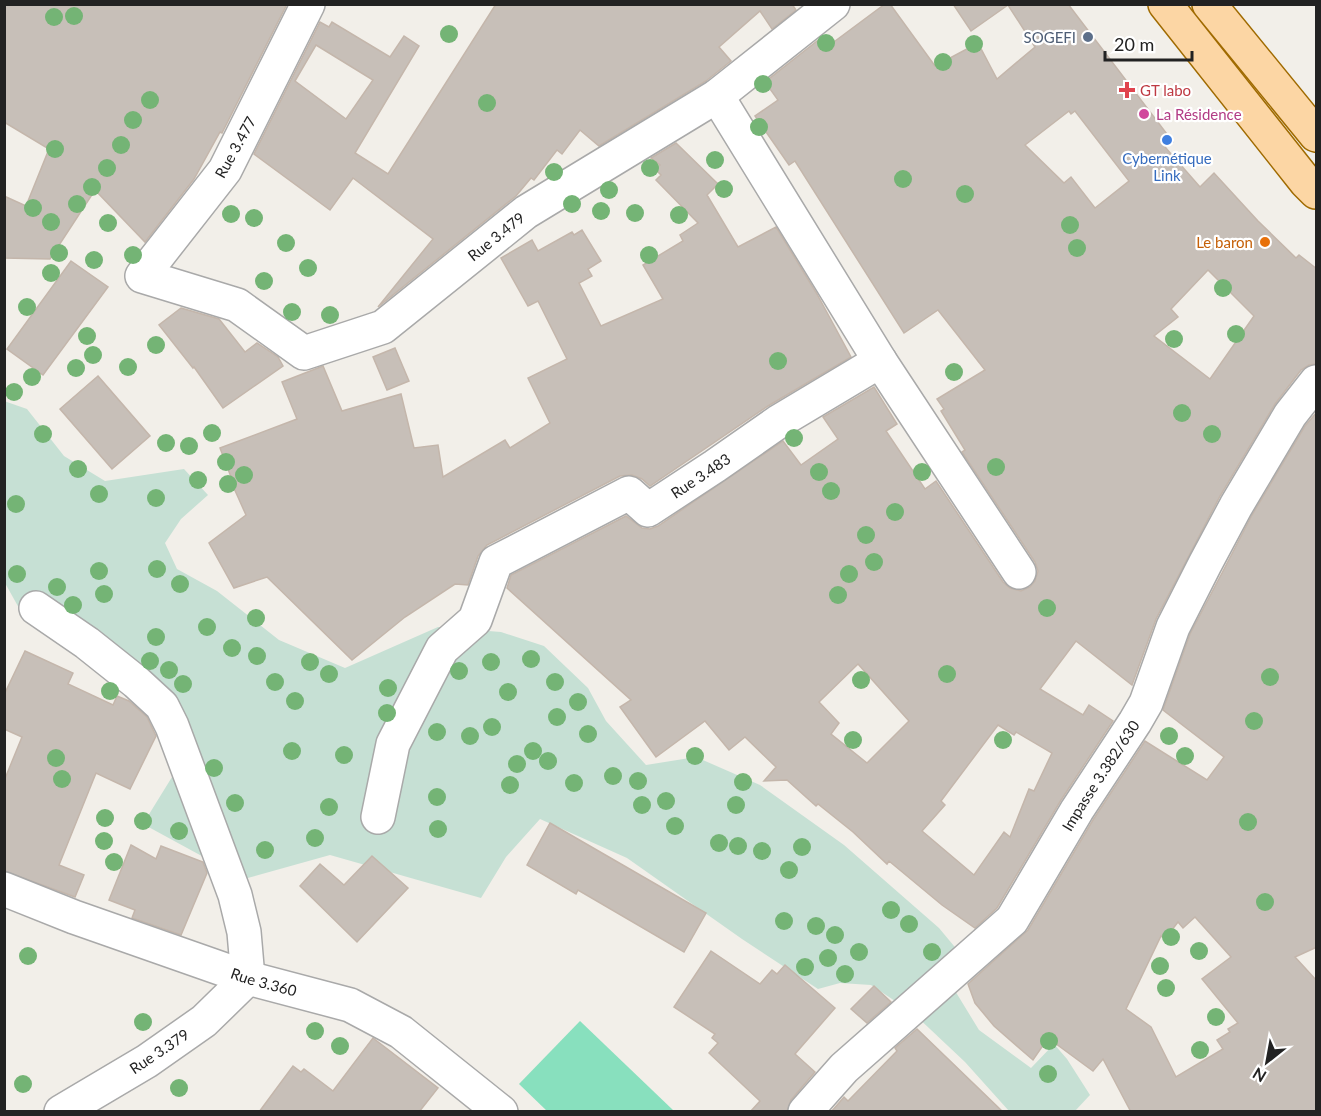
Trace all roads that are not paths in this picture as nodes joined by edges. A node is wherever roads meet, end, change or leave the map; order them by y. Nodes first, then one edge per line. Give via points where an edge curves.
1 (308, 4) edge
2 (833, 4) edge
3 (1165, 4) edge
4 (1209, 4) edge
5 (717, 96) junction
6 (1317, 135) edge
7 (1317, 192) edge
8 (142, 276) joint
9 (880, 361) junction
10 (1317, 382) edge
11 (1019, 572) dead end
12 (36, 608) dead end
13 (378, 817) dead end
14 (4, 889) edge
15 (248, 978) junction
16 (61, 1112) edge
17 (501, 1112) edge
18 (805, 1112) edge

1 - 8 street, Rue 3.477 via 225,170
2 - 5 street, Rue 3.479
3 - 7 main road
4 - 6 main road
5 - 8 street, Rue 3.479 via 526,212 383,327 304,353 237,305
5 - 9 street
9 - 11 street
9 - 13 street, Rue 3.483 via 778,422 648,510 629,494 496,562 476,620 442,649 393,744
10 - 18 street, Impasse 3.382/630 via 1290,415 1226,525 1173,627 1136,722 1077,810 1012,920 844,1068
12 - 15 street via 87,643 162,706 235,895 244,932
14 - 15 street, Rue 3.360
15 - 16 street, Rue 3.379 via 204,1021 147,1061
15 - 17 street, Rue 3.360 via 350,1005 401,1032

